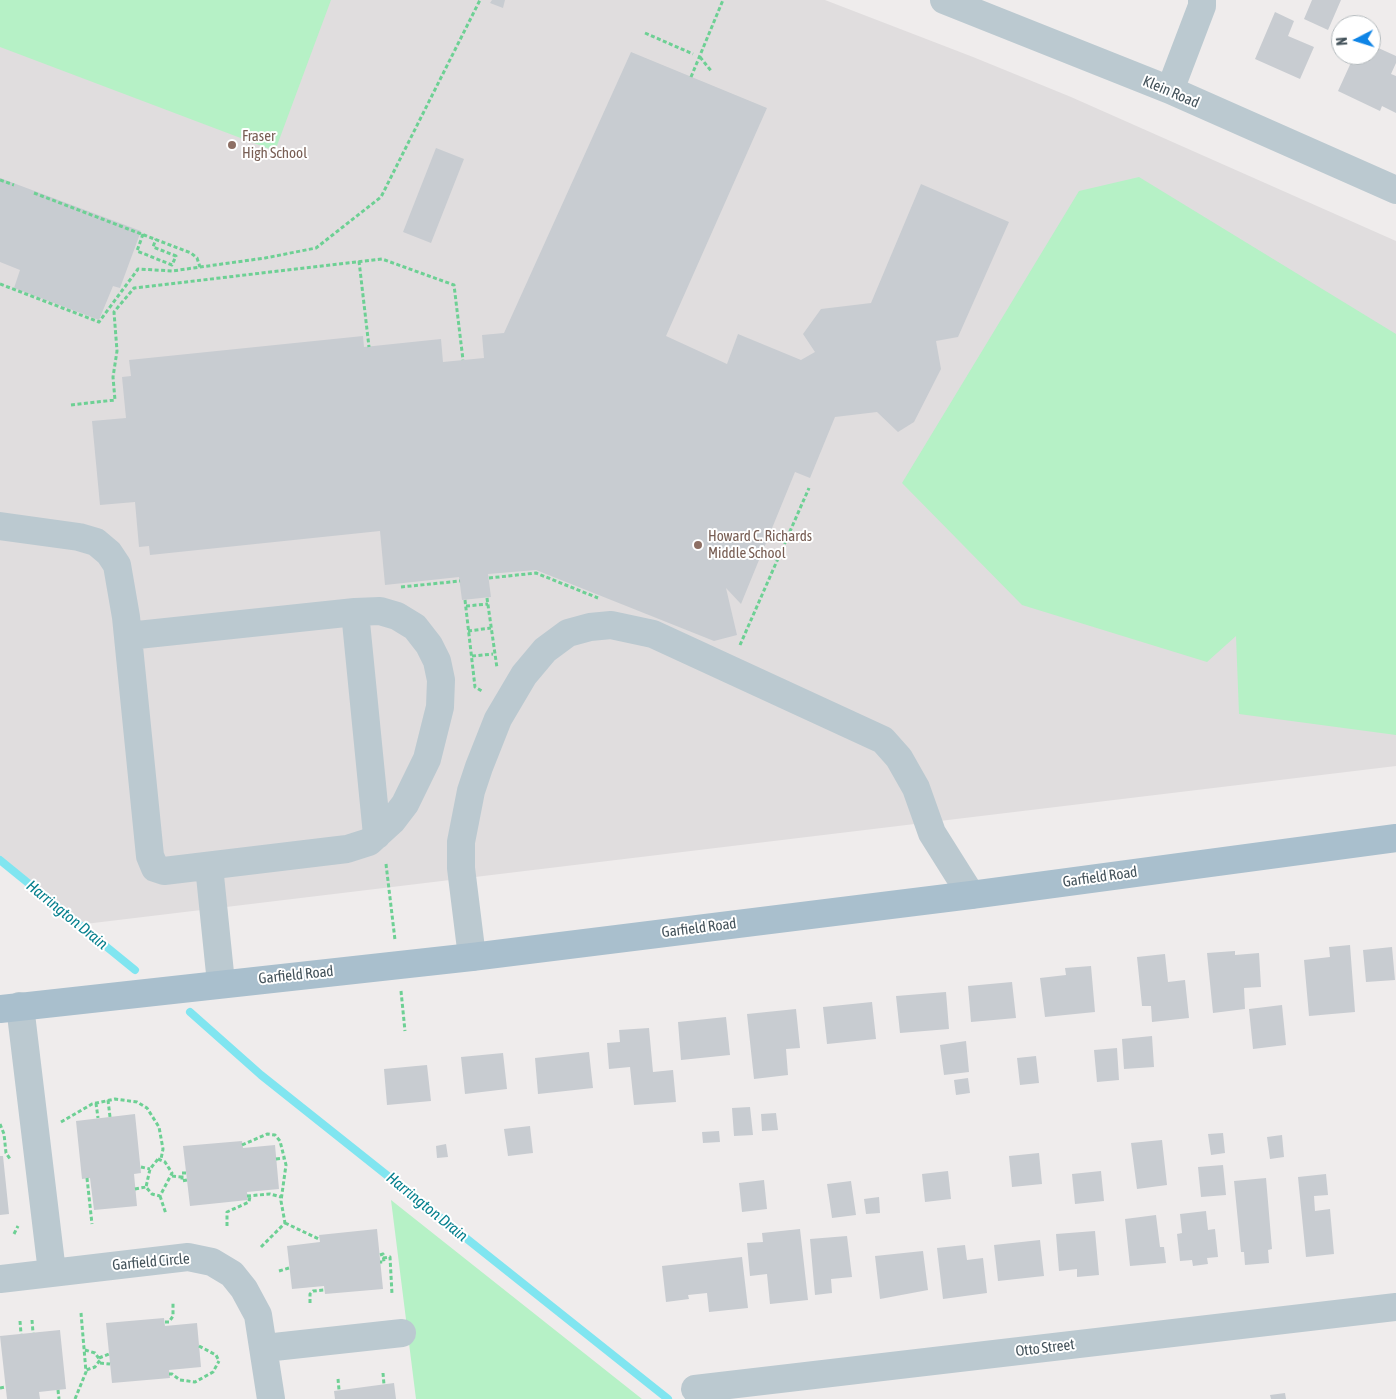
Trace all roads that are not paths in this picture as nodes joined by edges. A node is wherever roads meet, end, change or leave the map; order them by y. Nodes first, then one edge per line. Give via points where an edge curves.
1 (944, 0) edge
2 (1205, 2) edge
3 (1170, 90) junction
4 (1396, 190) edge
5 (0, 526) edge
6 (355, 612) junction
7 (128, 636) junction
8 (377, 835) junction
9 (1396, 838) edge
10 (209, 866) junction
11 (972, 895) junction
12 (472, 957) junction
13 (221, 983) junction
14 (10, 1008) edge
15 (52, 1272) junction
16 (0, 1279) edge
17 (1396, 1307) edge
18 (402, 1333) dead end
19 (264, 1348) junction
20 (695, 1389) dead end
21 (271, 1399) edge

1 - 3 street, Klein Road
2 - 3 street
3 - 4 street, Klein Road
5 - 7 street via 79,537 96,542 109,553 121,580
6 - 7 street
6 - 8 street
6 - 8 street via 380,611 397,616 415,627 433,653 441,680 440,707 427,759 405,804
7 - 10 street via 150,856 155,868 164,871
8 - 10 street via 369,842 347,849
9 - 11 main road, Garfield Road
10 - 13 street
11 - 12 main road, Garfield Road
11 - 12 street via 932,833 916,788 899,758 883,740 653,634 611,625 590,627 568,632 545,650 524,675 498,720 479,767 461,842
12 - 13 main road, Garfield Road
13 - 14 main road, Garfield Road
14 - 15 street
15 - 16 street, Garfield Circle
15 - 19 street, Garfield Circle via 188,1257 212,1262 232,1274 244,1289 258,1315
17 - 20 street, Otto Street
18 - 19 street
19 - 21 street, Garfield Circle

